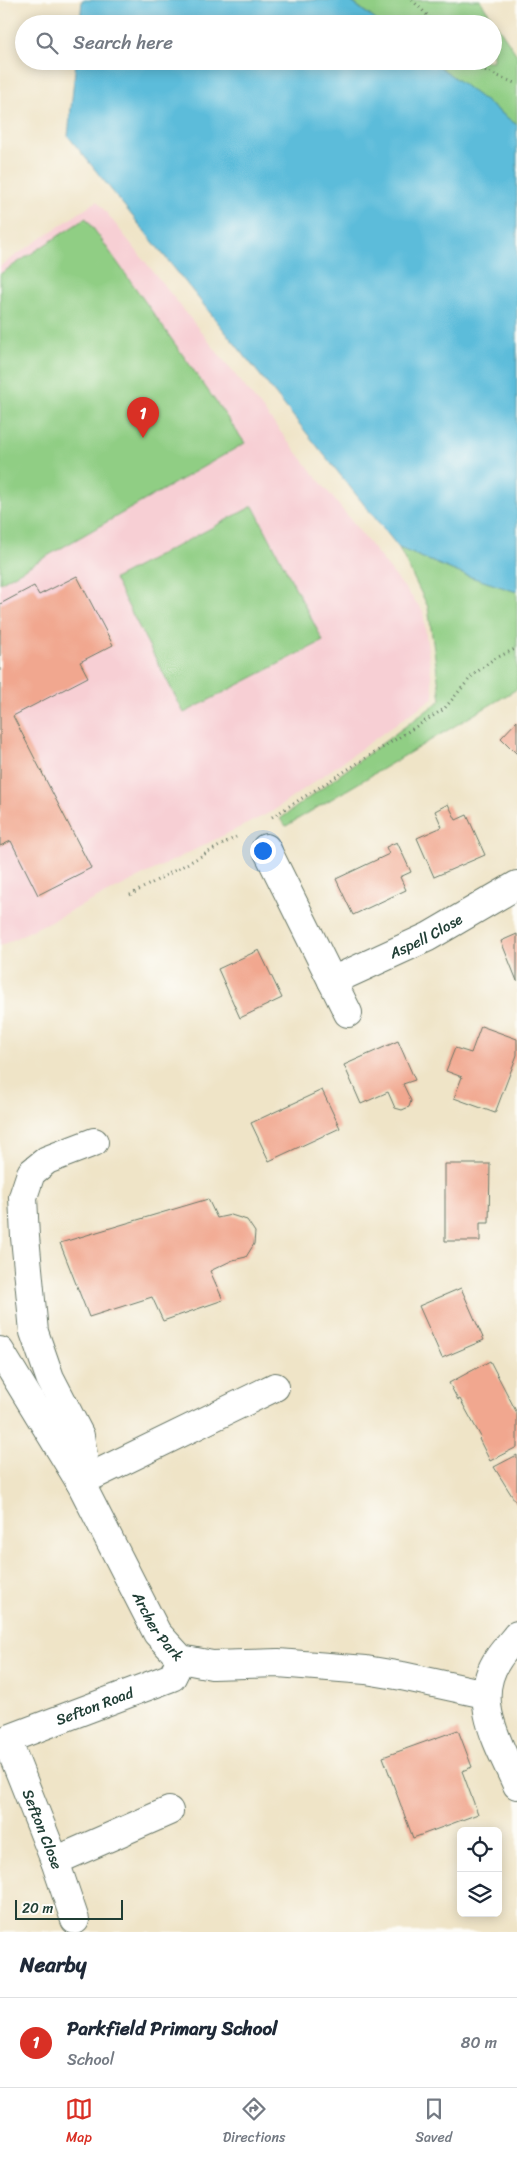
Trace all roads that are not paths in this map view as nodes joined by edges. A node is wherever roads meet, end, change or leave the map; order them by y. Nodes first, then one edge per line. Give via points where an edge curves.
1 (266, 848) dead end
2 (517, 885) edge
3 (332, 982) junction
4 (348, 1013) dead end
5 (94, 1142) dead end
6 (0, 1351) edge
7 (275, 1387) dead end
8 (80, 1482) junction
9 (517, 1635) edge
10 (180, 1659) junction
11 (485, 1694) junction
12 (4, 1741) edge
13 (517, 1785) edge
14 (169, 1811) dead end
15 (55, 1861) junction
16 (75, 1920) dead end

1 - 3 street
2 - 3 street, Aspell Close via 428,936
3 - 4 street
5 - 8 street via 46,1160 31,1173 23,1198 34,1332 50,1378 80,1436 83,1455
6 - 8 street, Archer Park
7 - 8 street
8 - 10 street, Archer Park via 157,1633
9 - 11 street via 497,1660
10 - 11 street, Archer Park via 212,1665 278,1662 366,1670
10 - 12 street, Sefton Road via 172,1677
11 - 13 street via 494,1734
12 - 15 street, Sefton Close
14 - 15 street
15 - 16 street, Sefton Close

